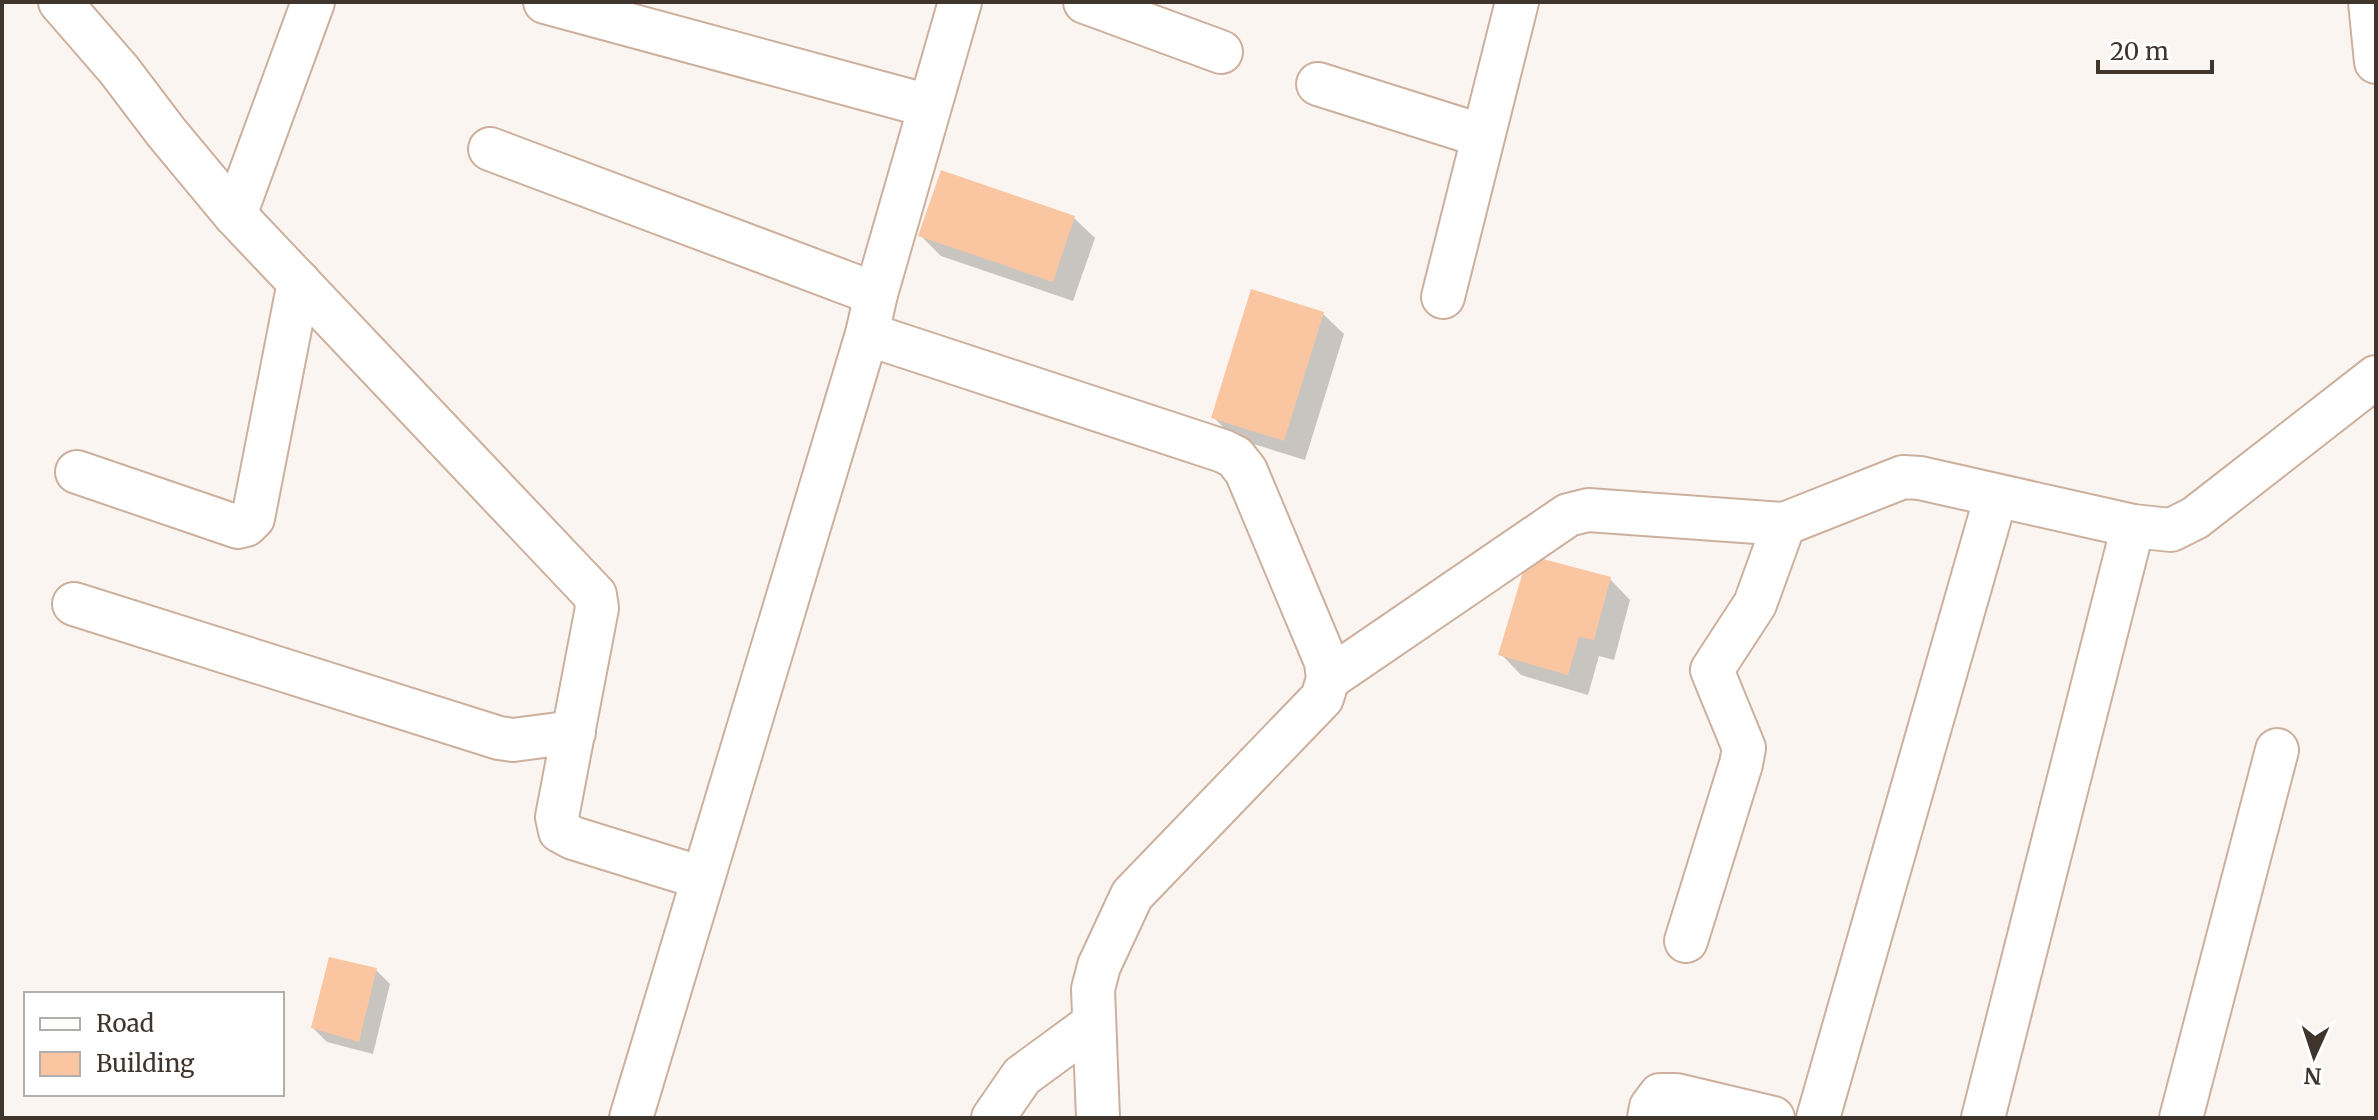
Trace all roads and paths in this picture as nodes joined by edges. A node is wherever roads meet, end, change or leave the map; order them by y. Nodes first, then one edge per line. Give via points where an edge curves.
1 (60, 2) edge
2 (313, 2) edge
3 (545, 2) edge
4 (960, 2) edge
5 (1085, 2) edge
6 (1517, 2) edge
7 (2370, 2) edge
8 (1221, 52) dead end
9 (2376, 62) edge
10 (1318, 84) dead end
11 (929, 106) junction
12 (1483, 136) junction
13 (490, 149) dead end
14 (235, 215) junction
15 (299, 282) junction
16 (876, 294) junction
17 (1443, 297) dead end
18 (867, 334) junction
19 (2376, 377) edge
20 (77, 472) dead end
21 (1996, 496) junction
22 (1784, 524) junction
23 (2133, 526) junction
24 (74, 604) dead end
25 (1328, 679) junction
26 (574, 732) junction
27 (2277, 750) dead end
28 (702, 878) junction
29 (1686, 941) dead end
30 (1093, 1024) junction
31 (631, 1118) edge
32 (993, 1118) edge
33 (1098, 1118) edge
34 (1649, 1118) edge
35 (1773, 1118) edge
36 (1818, 1118) edge
37 (1983, 1118) edge
38 (2181, 1118) edge

1 - 14 street
2 - 14 street
3 - 11 street
4 - 11 street
5 - 8 street
6 - 12 street
7 - 9 street
10 - 12 street
11 - 16 street
12 - 17 street
13 - 16 street
14 - 15 street
15 - 20 street via 253,518 246,525 238,527
15 - 26 street via 595,595
16 - 18 street
18 - 25 street via 1235,457 1246,471 1320,647
18 - 28 street
19 - 23 street via 2195,518 2171,530
21 - 22 street via 1903,477
21 - 23 street
21 - 36 street
22 - 25 street via 1588,510 1568,515
22 - 29 street via 1755,604 1712,670 1744,748
23 - 37 street
24 - 26 street via 499,738
25 - 30 street via 1322,698 1132,895 1099,966
26 - 28 street via 557,817 560,831
27 - 38 street
28 - 31 street
30 - 32 street via 1022,1076
30 - 33 street
34 - 35 street via 1660,1095 1676,1095

